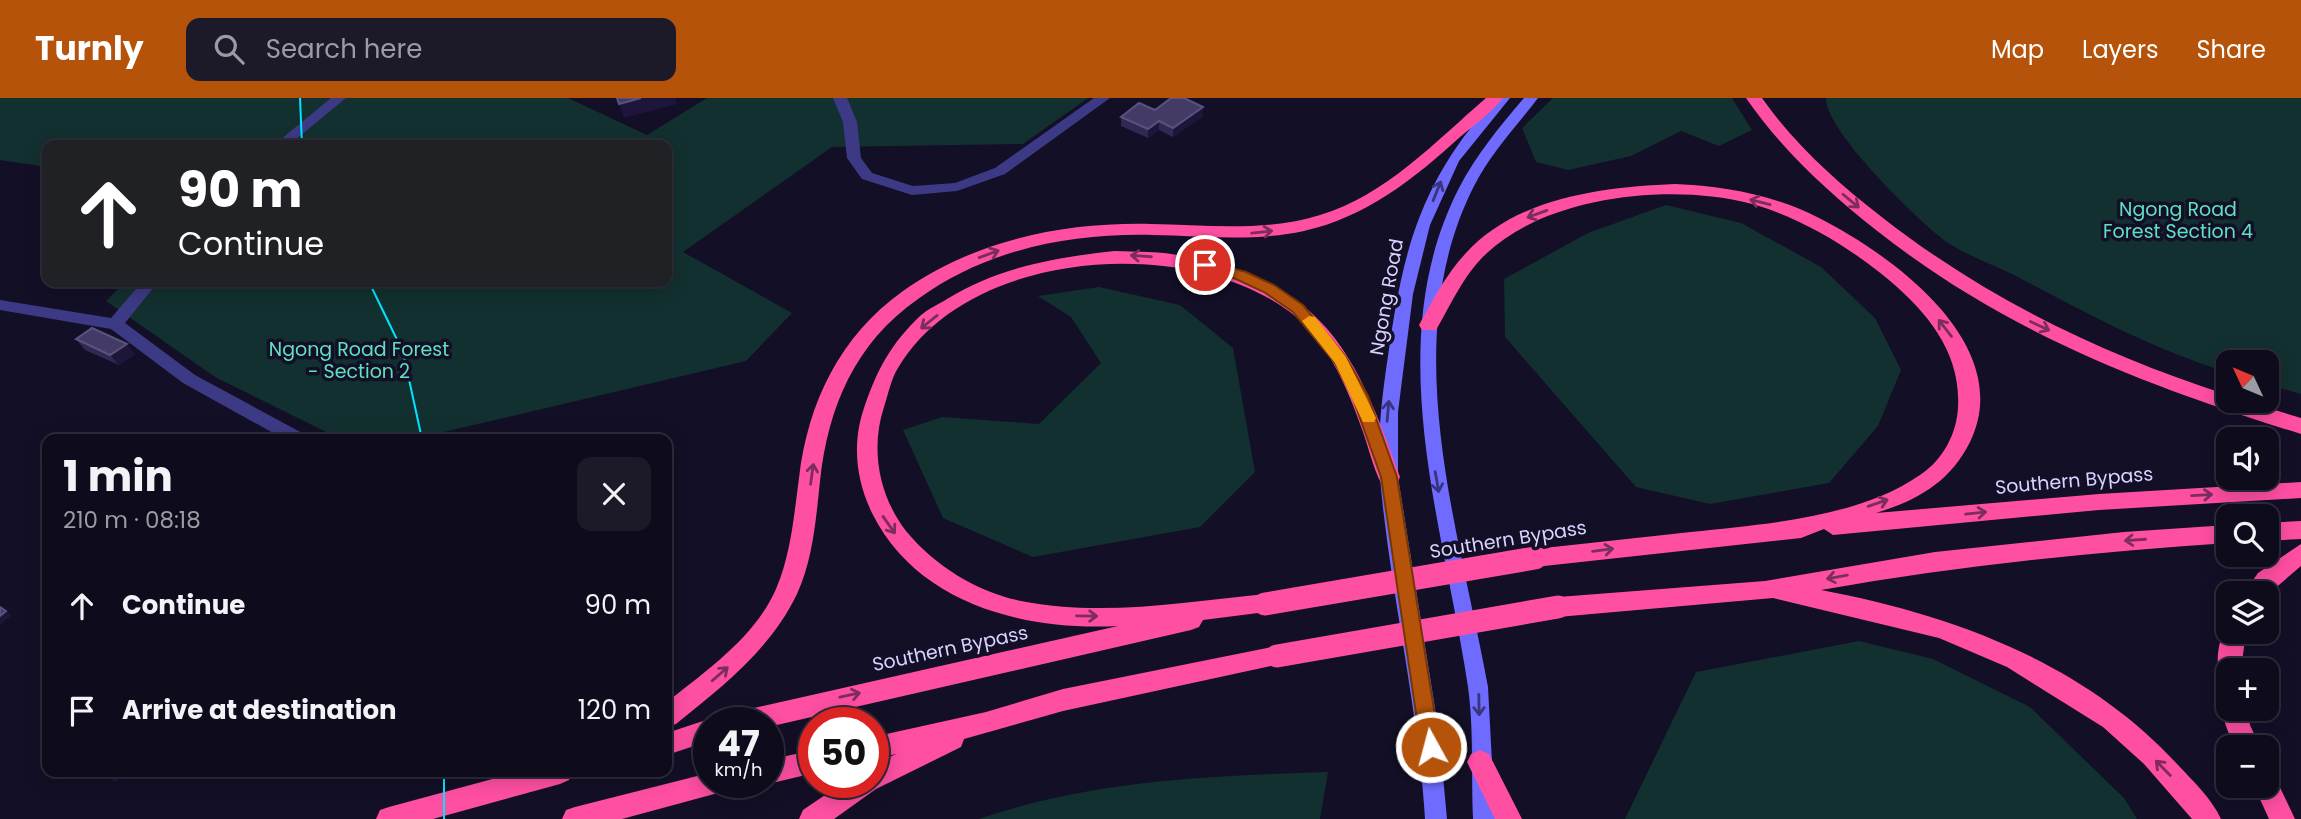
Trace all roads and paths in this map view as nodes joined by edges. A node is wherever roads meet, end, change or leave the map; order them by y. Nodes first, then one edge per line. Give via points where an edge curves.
1 (339, 98) edge
2 (840, 98) edge
3 (1103, 98) edge
4 (1495, 98) edge
5 (1503, 98) edge
6 (1531, 98) edge
7 (1754, 98) edge
8 (287, 140) edge
9 (146, 287) edge
10 (0, 305) edge
11 (115, 324) junction
12 (1429, 325) junction
13 (2301, 426) edge
14 (289, 434) edge
15 (1389, 477) junction
16 (2301, 490) edge
17 (1789, 530) junction
18 (2301, 530) edge
19 (2279, 531) edge
20 (2216, 535) edge
21 (2301, 553) edge
22 (2265, 581) edge
23 (1765, 590) junction
24 (1265, 604) junction
25 (672, 712) edge
26 (784, 712) edge
27 (986, 723) junction
28 (693, 735) edge
29 (672, 742) edge
30 (889, 744) edge
31 (1480, 762) junction
32 (889, 770) edge
33 (542, 777) edge
34 (693, 789) edge
35 (843, 798) edge
36 (2272, 798) edge
37 (389, 819) edge
38 (575, 819) edge
39 (812, 819) edge
40 (1436, 819) edge
41 (1484, 819) edge
42 (1510, 819) edge
43 (2208, 819) edge
44 (2282, 819) edge

1 - 8 street
2 - 3 street via 850,122 854,158 867,176 912,191 957,187 1000,171
25 -> 4 highway via 736,661 775,613 805,534 817,428 835,385 853,349 911,295 985,254 1059,235 1125,229 1244,234 1332,218 1392,185
15 -> 5 main road, Ngong Road via 1387,414 1398,325 1416,238 1457,149
6 - 12 main road via 1489,149 1459,202 1434,282
7 -> 13 highway via 1798,155 1915,253 1965,286 2021,317 2145,372
9 - 11 street
10 - 11 street
11 - 14 street via 189,379
17 -> 12 highway via 1884,501 1930,480 1964,435 1971,405 1963,360 1950,334 1909,287 1846,238 1777,206 1734,196 1631,190 1600,195 1546,210 1502,231 1466,263
12 -> 31 main road via 1436,475 1478,690
15 -> 24 highway via 1360,396 1319,332 1298,308 1269,289 1205,265 1128,255 1021,271 970,292 922,326 883,376 871,406 867,438 879,510 923,564 953,585 993,603 1058,615 1096,617
15 - 40 main road, Ngong Road via 1422,678
17 -> 16 highway, Southern Bypass via 2099,502
24 -> 17 highway, Southern Bypass, bridge via 1535,558
18 - 19 highway
20 -> 23 highway via 1935,561
21 - 22 highway
23 - 27 highway, bridge via 1558,607 1277,656 1063,700
43 -> 23 highway via 2131,734 2016,658 1958,632 1904,617
26 -> 24 highway, Southern Bypass
27 - 30 highway
27 - 32 highway
28 - 29 highway
31 - 41 main road
31 - 42 highway
33 - 37 highway
34 - 38 highway
35 - 39 highway
36 - 44 highway

